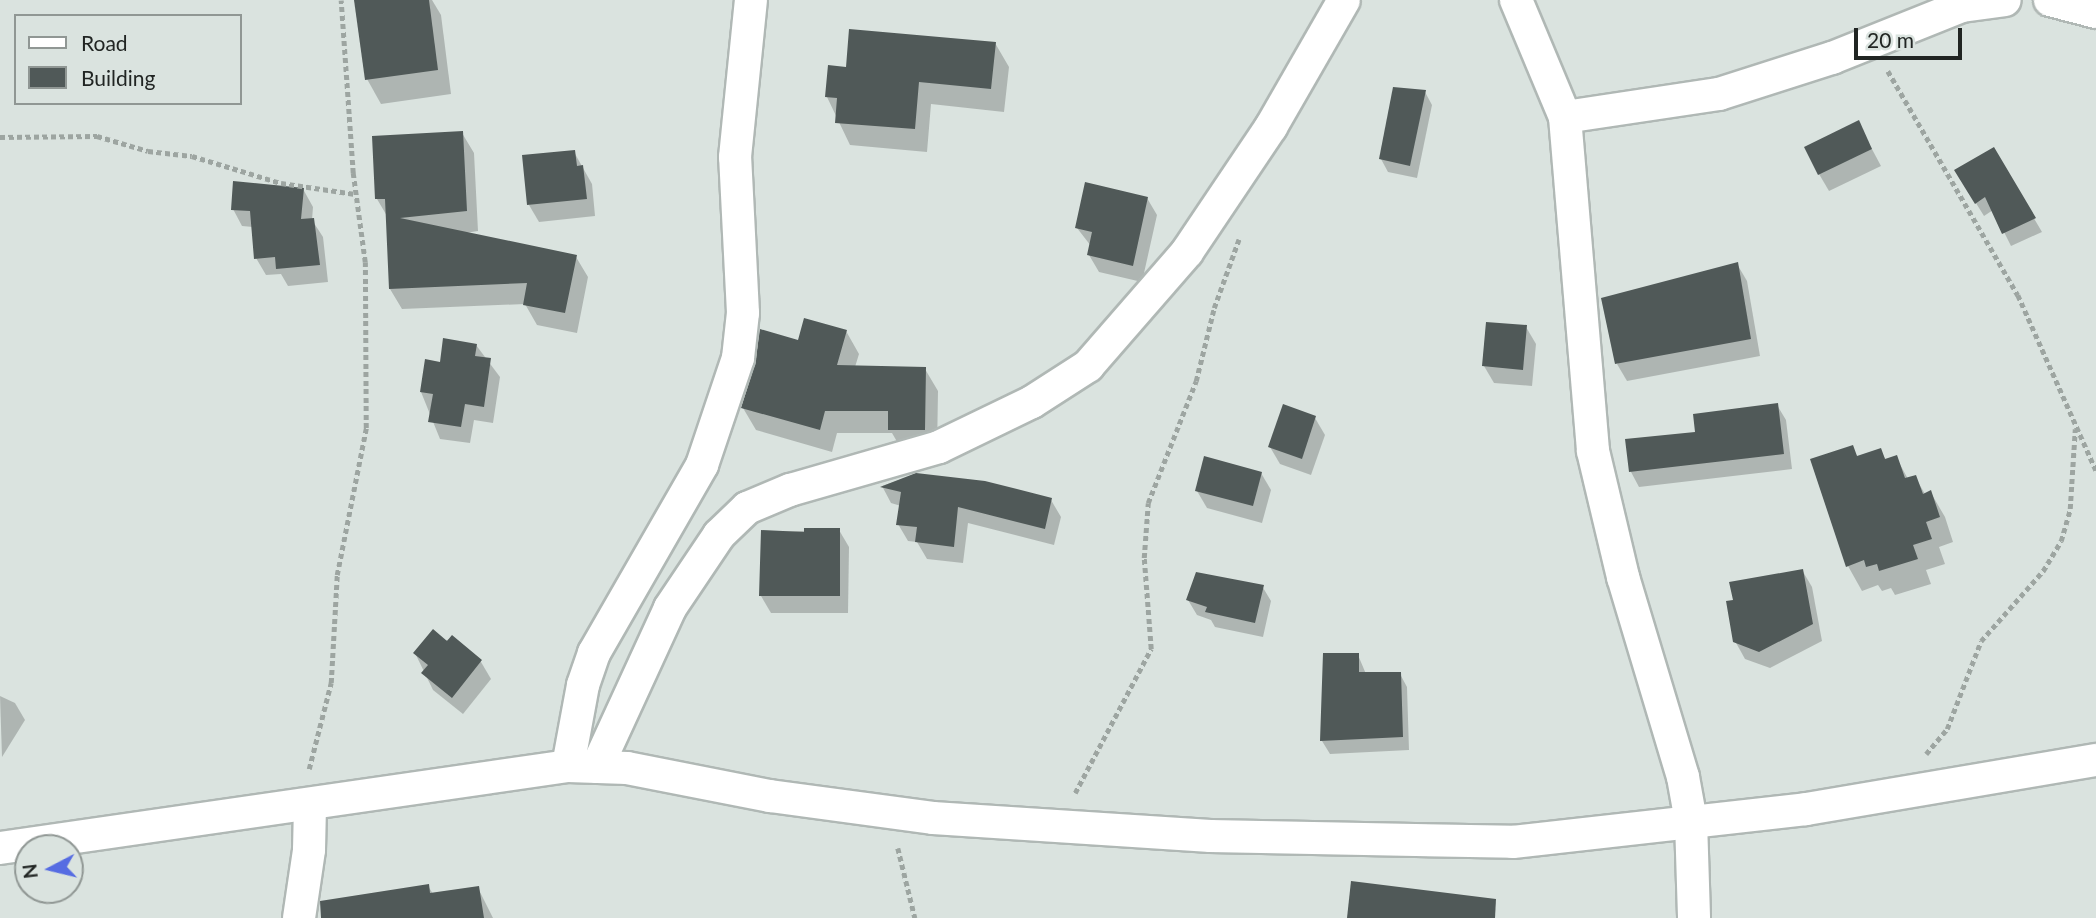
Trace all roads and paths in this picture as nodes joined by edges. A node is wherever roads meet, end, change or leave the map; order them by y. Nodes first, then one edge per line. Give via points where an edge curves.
1 (341, 0) edge
2 (751, 0) edge
3 (1344, 0) edge
4 (1516, 0) edge
5 (2005, 0) edge
6 (2050, 0) edge
7 (2096, 12) edge
8 (1870, 43) junction
9 (1565, 117) junction
10 (0, 137) edge
11 (355, 194) junction
12 (1242, 228) dead end
13 (2075, 426) junction
14 (2096, 470) edge
15 (2096, 760) edge
16 (583, 766) junction
17 (1896, 794) junction
18 (310, 806) junction
19 (892, 813) junction
20 (1691, 821) junction
21 (1056, 828) junction
22 (0, 848) edge
23 (299, 918) edge
24 (915, 918) edge
25 (1694, 918) edge

1 - 11 path
2 - 16 street via 735,158 743,313 738,358 702,465 594,653 583,685
3 - 16 street via 1271,127 1187,252 1088,366 1032,402 939,447 790,490 747,508 719,535 670,608
4 - 9 street
5 - 8 street via 1962,6
6 - 7 street
8 - 9 street via 1719,93
8 - 13 path via 2018,295
9 - 20 street via 1594,451 1604,507 1683,778
10 - 11 path via 97,136 148,151 192,156 281,183
11 - 18 path via 365,262 366,428 337,575 334,653 311,752
12 - 21 path via 1214,308 1196,382 1148,503 1144,548 1151,649
13 - 14 path
13 - 17 path via 2070,509 2062,541 2043,571 1981,641 1947,729
15 - 17 street
16 - 18 street
16 - 19 street via 627,768 770,796
17 - 20 street
18 - 22 street
18 - 23 street
19 - 21 street
19 - 24 path
20 - 21 street via 1513,842 1349,841
20 - 25 street

